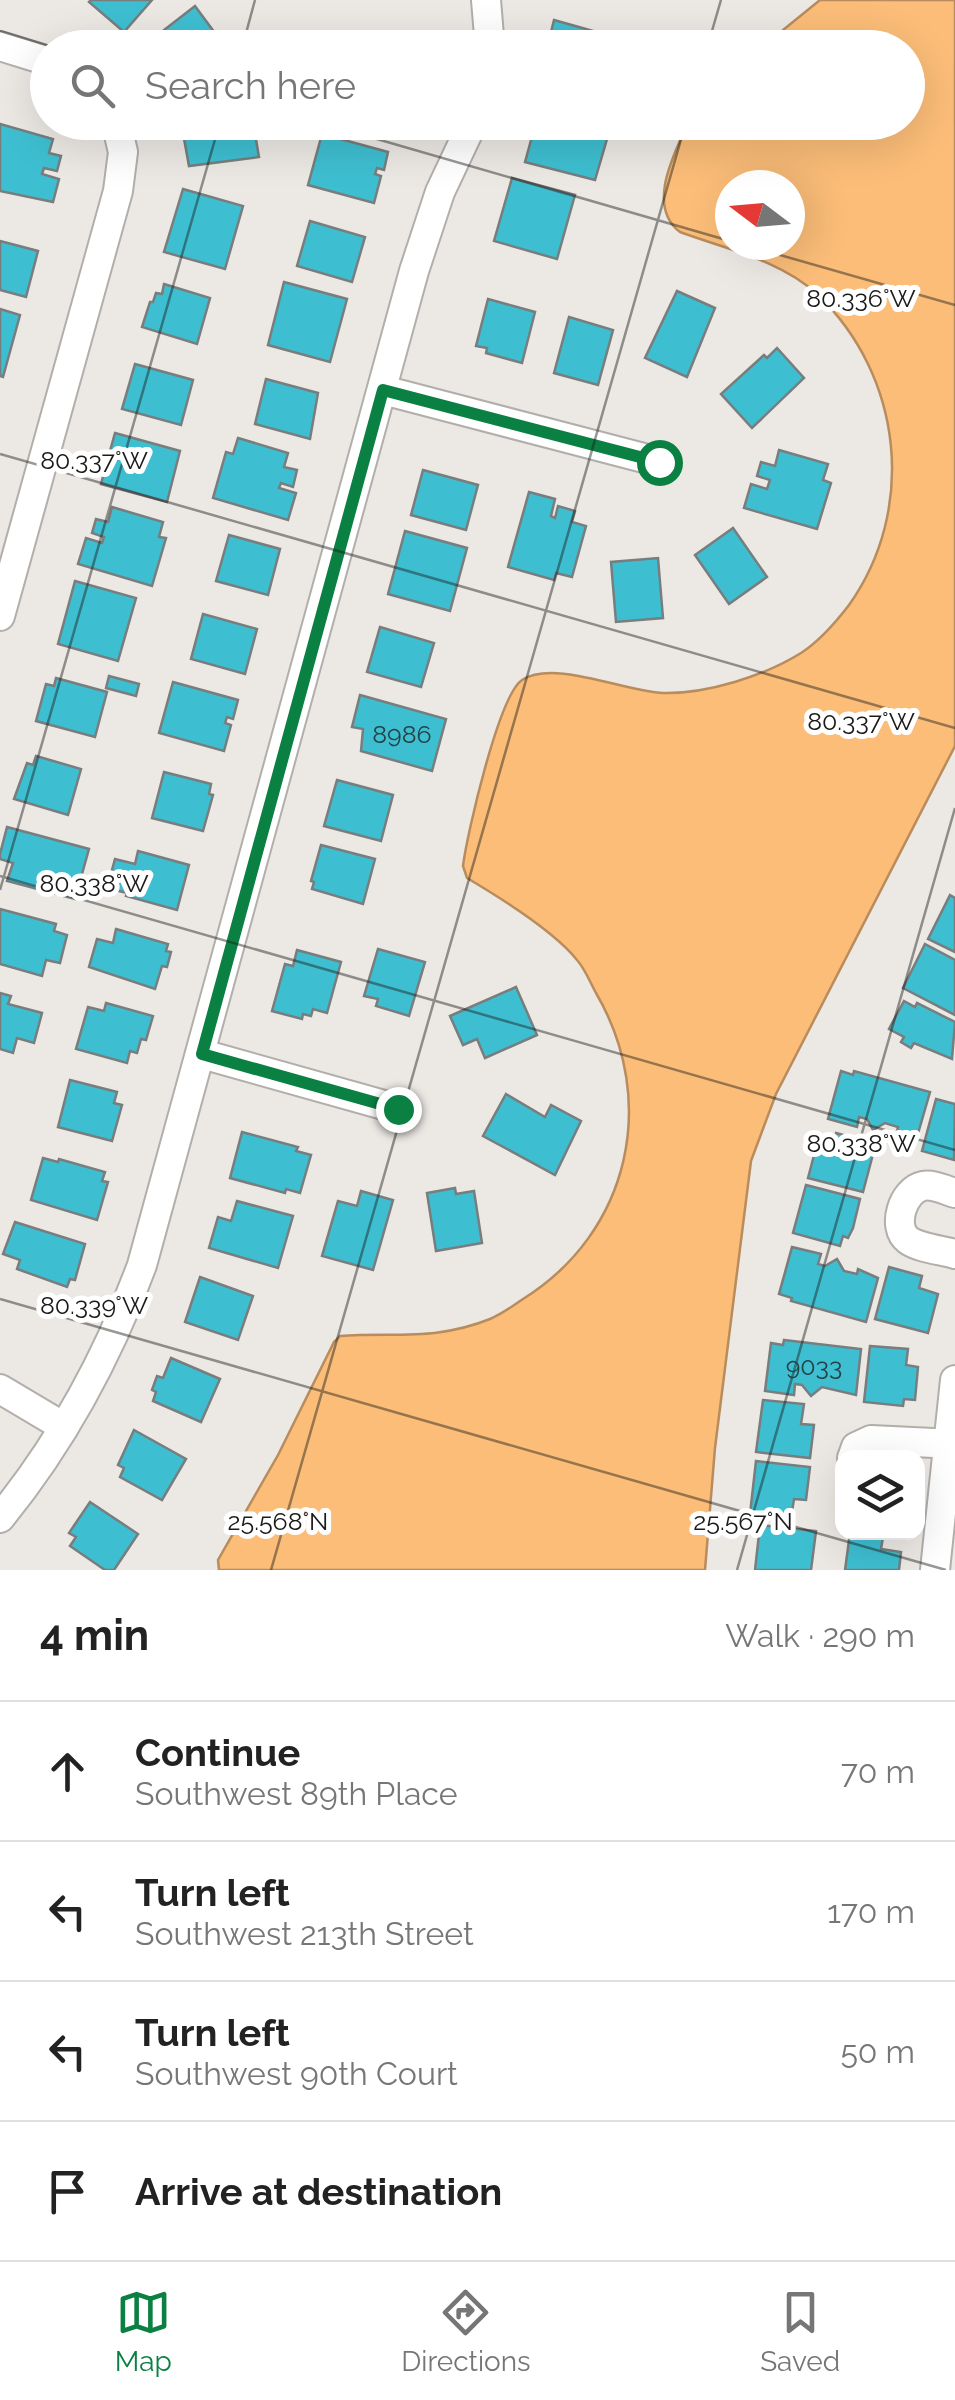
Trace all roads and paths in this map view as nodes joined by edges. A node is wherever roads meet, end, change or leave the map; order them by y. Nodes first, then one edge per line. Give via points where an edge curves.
1 (486, 0) edge
2 (488, 30) edge
3 (0, 46) edge
4 (30, 55) edge
5 (120, 140) edge
6 (465, 140) edge
7 (383, 390) junction
8 (659, 462) dead end
9 (0, 616) edge
10 (202, 1054) junction
11 (398, 1109) dead end
12 (955, 1193) edge
13 (955, 1254) edge
14 (955, 1380) edge
15 (0, 1389) edge
16 (64, 1427) junction
17 (951, 1444) edge
18 (855, 1450) edge
19 (930, 1506) edge
20 (0, 1518) edge
21 (934, 1570) edge

1 - 2 street
3 - 4 street
5 - 9 street via 118,191
6 - 7 street via 428,225
7 - 8 street
7 - 10 street
10 - 11 street
10 - 16 street via 142,1265 111,1342
12 - 13 street via 914,1190 900,1226 910,1242
14 - 17 street
15 - 16 street
16 - 20 street
17 - 18 street via 871,1440
17 - 19 street
19 - 21 street

